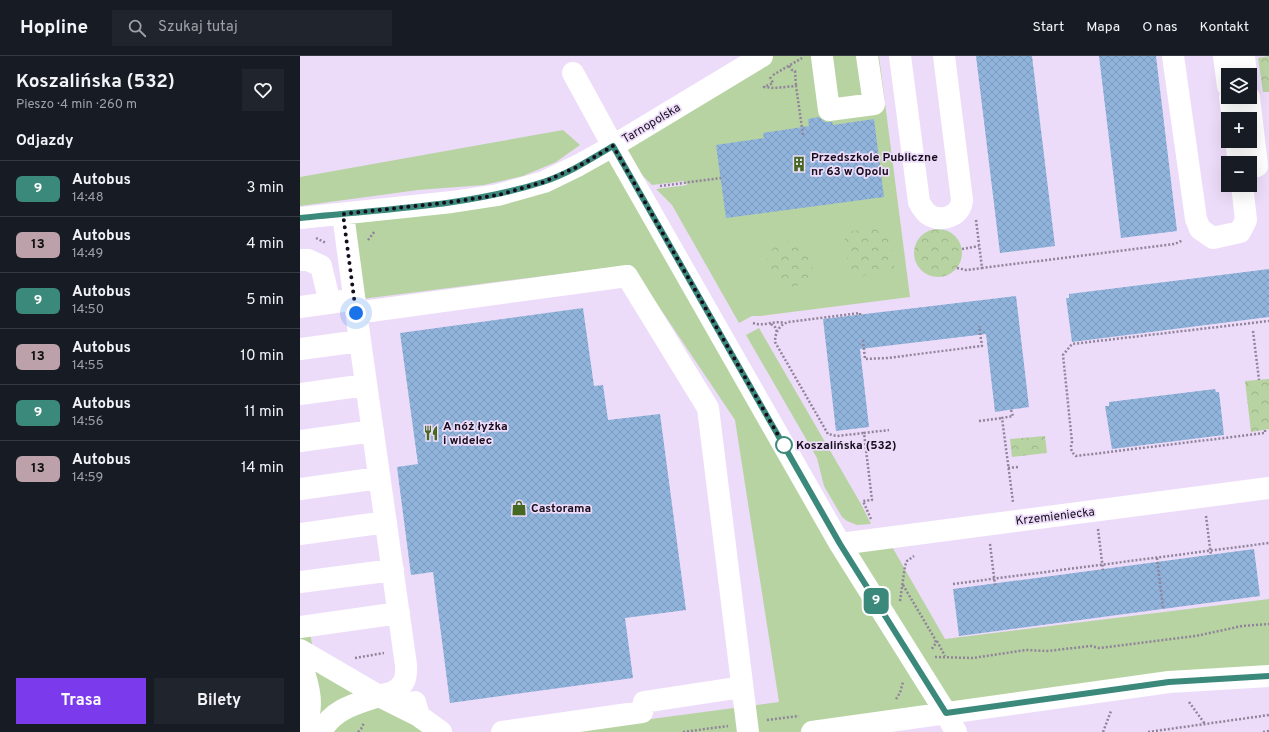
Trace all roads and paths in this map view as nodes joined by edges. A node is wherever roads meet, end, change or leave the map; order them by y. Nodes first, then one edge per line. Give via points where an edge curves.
1 (762, 56) edge
2 (867, 56) edge
3 (900, 56) edge
4 (944, 56) edge
5 (1173, 56) edge
6 (1224, 56) edge
7 (1244, 56) edge
8 (814, 57) edge
9 (789, 66) junction
10 (1226, 68) edge
11 (1245, 68) edge
12 (573, 73) dead end
13 (770, 77) junction
14 (763, 81) dead end
15 (796, 86) junction
16 (1249, 104) edge
17 (803, 135) dead end
18 (613, 146) junction
19 (1248, 156) edge
20 (721, 178) dead end
21 (658, 187) dead end
22 (1243, 192) edge
23 (343, 214) junction
24 (300, 218) edge
25 (976, 220) dead end
26 (1184, 239) dead end
27 (980, 246) junction
28 (962, 249) dead end
29 (300, 260) edge
30 (957, 268) dead end
31 (982, 268) junction
32 (330, 303) junction
33 (355, 306) junction
34 (300, 307) edge
35 (860, 315) dead end
36 (1269, 321) edge
37 (753, 323) dead end
38 (771, 323) junction
39 (784, 324) junction
40 (979, 326) dead end
41 (1253, 331) dead end
42 (777, 332) junction
43 (360, 340) junction
44 (863, 340) dead end
45 (300, 349) edge
46 (1259, 380) dead end
47 (366, 385) junction
48 (300, 394) edge
49 (1012, 410) dead end
50 (1002, 418) junction
51 (979, 420) dead end
52 (888, 430) dead end
53 (373, 431) junction
54 (864, 433) junction
55 (1269, 433) edge
56 (300, 441) edge
57 (1011, 448) dead end
58 (1006, 449) junction
59 (1018, 467) dead end
60 (1008, 468) junction
61 (379, 478) junction
62 (1269, 488) edge
63 (300, 489) edge
64 (1014, 508) dead end
65 (1199, 516) dead end
66 (872, 521) dead end
67 (386, 522) junction
68 (1104, 528) dead end
69 (1098, 529) junction
70 (1090, 530) dead end
71 (300, 534) edge
72 (988, 542) dead end
73 (1269, 543) edge
74 (840, 544) junction
75 (1210, 550) junction
76 (920, 552) dead end
77 (1211, 556) dead end
78 (1157, 558) junction
79 (1103, 565) junction
80 (392, 570) junction
81 (1103, 570) dead end
82 (995, 579) junction
83 (300, 582) edge
84 (953, 584) dead end
85 (903, 585) junction
86 (995, 585) dead end
87 (900, 606) dead end
88 (1163, 608) dead end
89 (399, 613) junction
90 (1269, 624) edge
91 (300, 627) edge
92 (935, 639) junction
93 (300, 650) edge
94 (945, 656) junction
95 (920, 660) junction
96 (300, 661) edge
97 (1269, 676) edge
98 (406, 677) junction
99 (742, 687) junction
100 (379, 696) junction
101 (894, 702) dead end
102 (946, 713) junction
103 (1269, 715) edge
104 (420, 716) junction
105 (806, 724) edge
106 (747, 728) edge
107 (1269, 731) edge
108 (302, 732) edge
109 (321, 732) edge
110 (441, 732) edge
111 (502, 732) edge
112 (683, 732) edge
113 (956, 732) edge
114 (1148, 732) edge
115 (1263, 732) edge

1 - 18 street, Tarnopolska
2 - 8 street via 874,104 829,110
3 - 4 street via 919,202 930,216 946,218 959,211 962,200
5 - 22 street via 1196,219 1200,229 1213,238 1240,232 1246,220
6 - 10 street
7 - 11 street
8 - 9 path
9 - 13 path
9 - 15 path via 795,71
12 - 18 street
13 - 14 path
13 - 15 path via 773,83 764,87
15 - 17 path
16 - 19 street
18 - 23 street, Tarnopolska via 579,166 544,182 498,195
18 - 74 street
20 - 21 path
23 - 24 street, Tarnopolska
23 - 33 street
25 - 27 path
26 - 31 path via 1175,244
27 - 28 path
27 - 31 path
29 - 32 street via 308,260 321,266
30 - 31 path
32 - 33 street
32 - 34 street
33 - 43 street
33 - 99 street via 627,276 708,408
35 - 39 path
36 - 55 path via 1072,344 1062,355 1071,450 1076,456
37 - 38 path
38 - 39 path
38 - 42 path
39 - 42 path
40 - 44 path via 982,346 887,358 865,359
41 - 46 path
42 - 54 path via 776,345 825,432 834,436
43 - 45 street
43 - 47 street
47 - 48 street
47 - 53 street
49 - 50 path via 1012,416
50 - 51 path
50 - 58 path
52 - 54 path
53 - 56 street
53 - 61 street
54 - 66 path via 872,500 863,501
57 - 58 path
58 - 60 path
59 - 60 path
60 - 64 path
61 - 63 street
61 - 67 street
62 - 74 street, Krzemieniecka
65 - 75 path via 1206,515
67 - 71 street
67 - 80 street
68 - 69 path
69 - 70 path
69 - 79 path
72 - 82 path via 990,541
73 - 75 path
74 - 95 street
75 - 77 path
75 - 78 path
76 - 85 path via 907,562
78 - 79 path
78 - 88 path
79 - 81 path
79 - 82 path
80 - 83 street
80 - 89 street
82 - 84 path
82 - 86 path
85 - 87 path
85 - 92 path
89 - 91 street
89 - 98 street
90 - 94 path via 1099,648 1091,646 1047,651 1026,650 973,658
92 - 94 path
92 - 95 path via 936,643
93 - 100 street
94 - 95 path
95 - 101 path via 902,670 900,693
95 - 102 street
96 - 108 street via 311,706
97 - 102 street via 1169,682
98 - 100 street via 395,691
98 - 104 street
99 - 106 street
99 - 111 street via 644,702 642,712
100 - 104 street
100 - 109 street via 344,709 326,723
102 - 105 street
102 - 113 street
103 - 114 path
104 - 110 street
105 - 106 path
106 - 112 path
107 - 115 path

